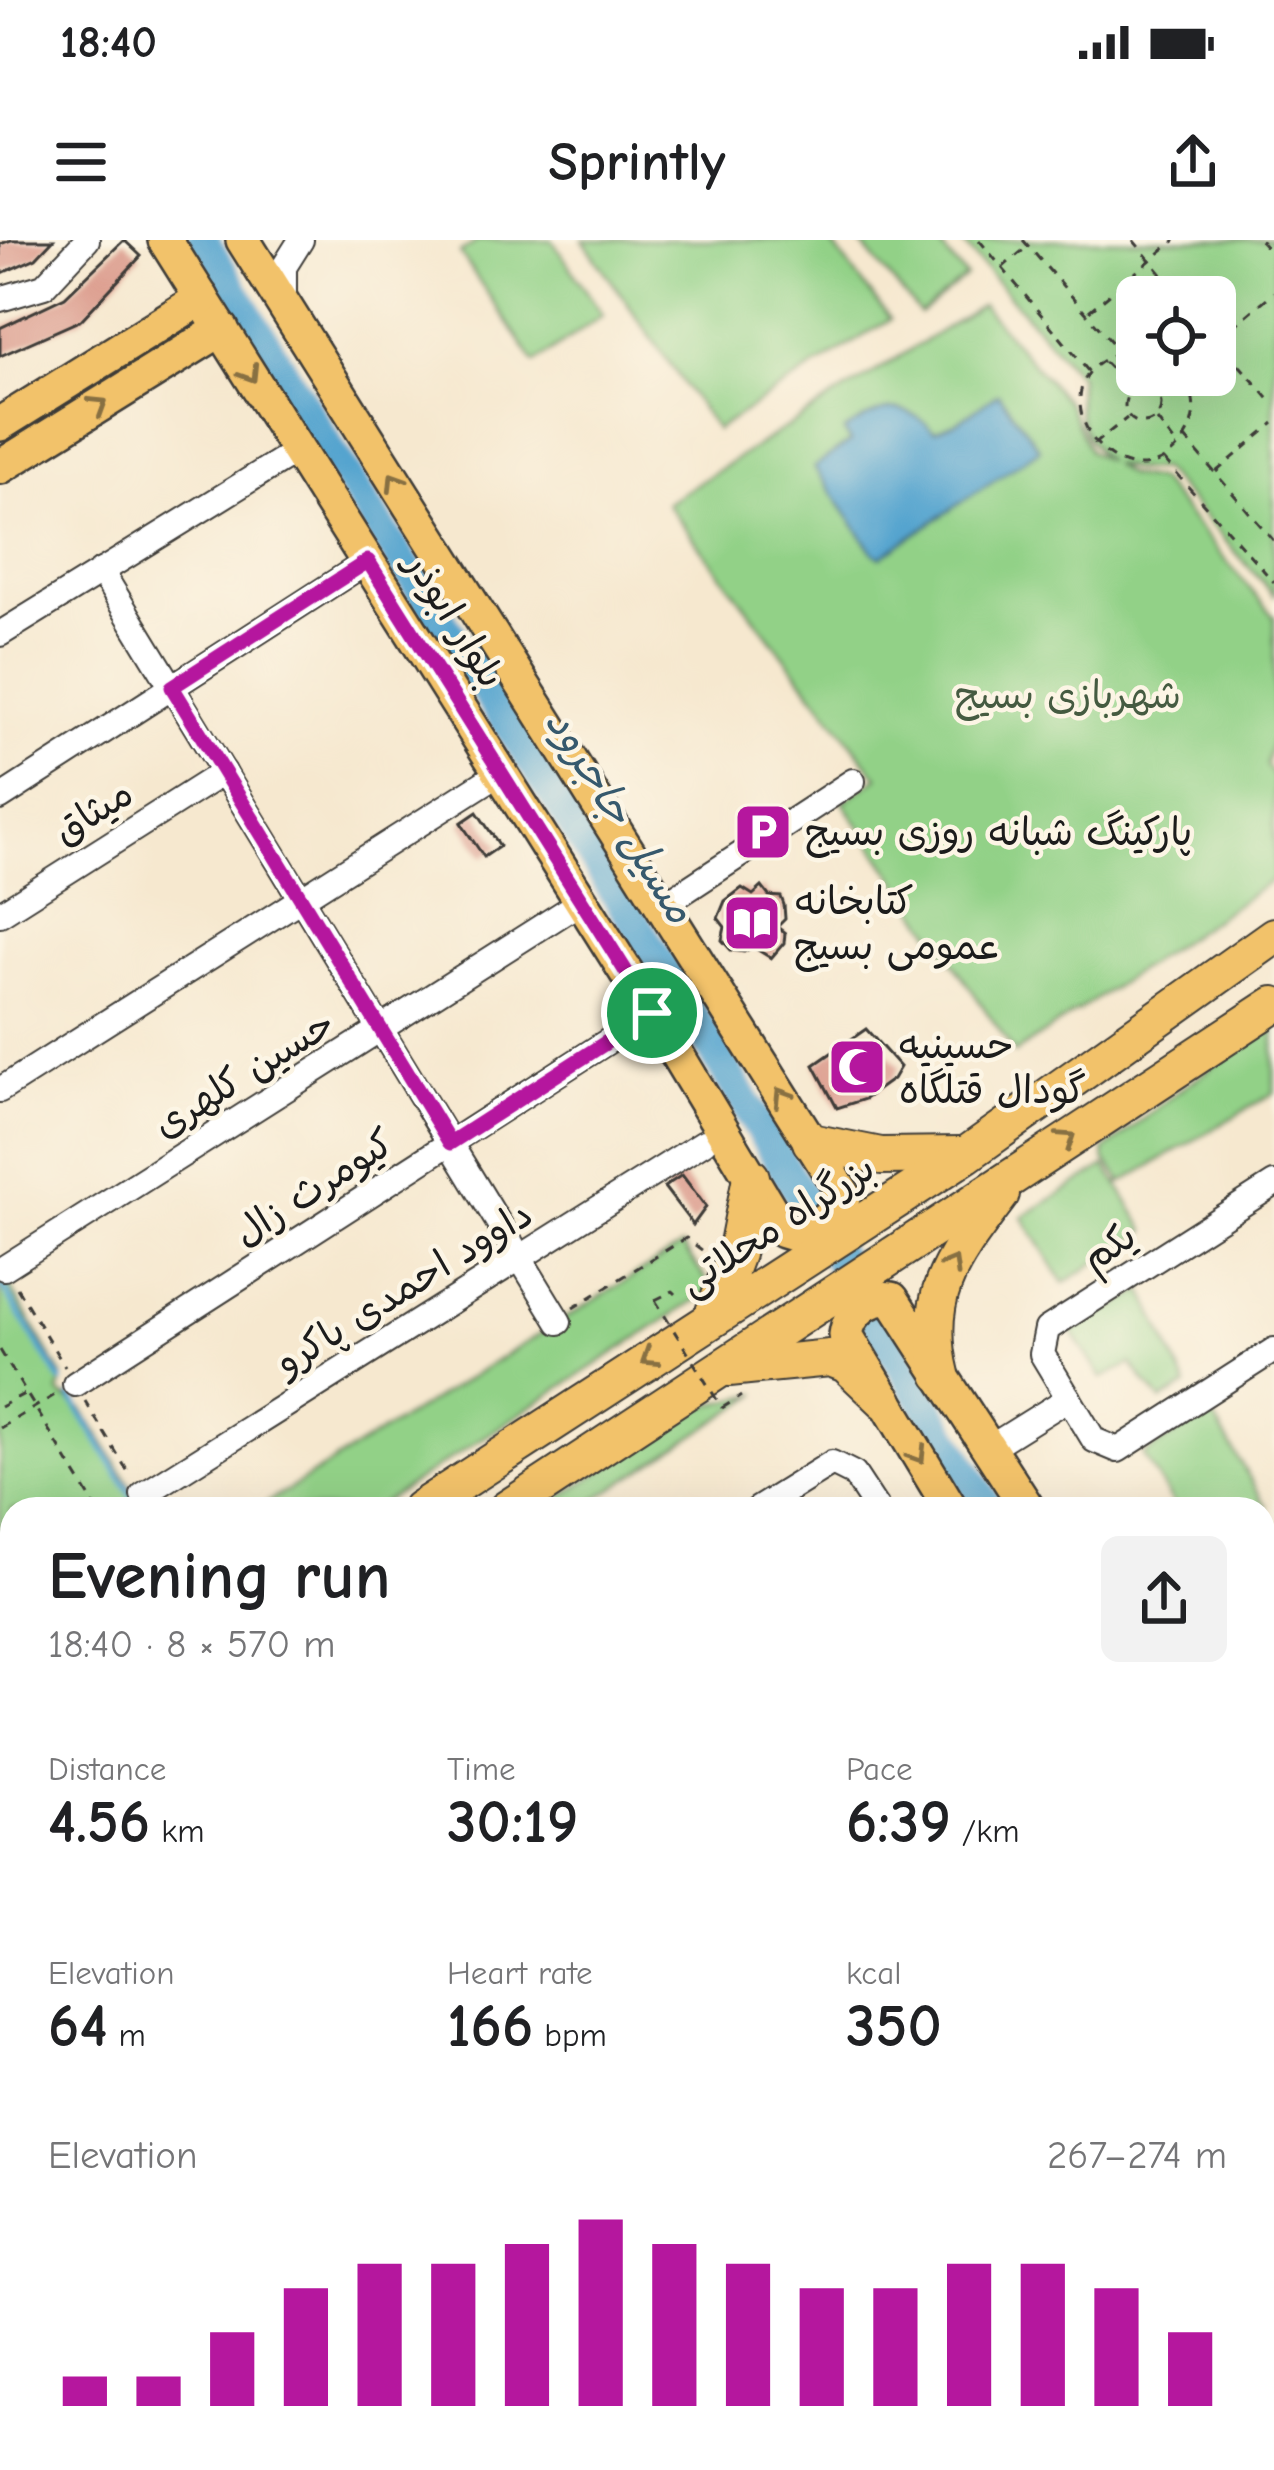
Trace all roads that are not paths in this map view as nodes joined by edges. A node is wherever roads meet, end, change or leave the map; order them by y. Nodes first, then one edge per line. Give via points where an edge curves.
1 (87, 240) edge
2 (165, 240) edge
3 (243, 240) edge
4 (301, 240) edge
5 (202, 298) junction
6 (0, 299) edge
7 (284, 307) junction
8 (222, 329) junction
9 (0, 424) edge
10 (298, 450) junction
11 (0, 466) edge
12 (368, 561) junction
13 (101, 571) junction
14 (0, 634) edge
15 (172, 687) junction
16 (224, 772) junction
17 (501, 772) junction
18 (853, 781) dead end
19 (0, 798) edge
20 (301, 899) junction
21 (582, 901) junction
22 (662, 906) junction
23 (0, 914) edge
24 (1274, 936) edge
25 (1274, 1005) edge
26 (1175, 1007) junction
27 (652, 1013) junction
28 (380, 1029) junction
29 (1216, 1040) junction
30 (0, 1090) edge
31 (704, 1142) dead end
32 (811, 1142) junction
33 (450, 1143) junction
34 (966, 1155) junction
35 (1018, 1172) junction
36 (751, 1177) junction
37 (1274, 1184) edge
38 (820, 1226) junction
39 (519, 1258) junction
40 (4, 1268) dead end
41 (866, 1287) junction
42 (713, 1315) junction
43 (558, 1320) road end
44 (1274, 1350) edge
45 (720, 1369) junction
46 (941, 1374) junction
47 (75, 1384) road end
48 (1069, 1398) junction
49 (884, 1401) junction
50 (989, 1448) junction
51 (143, 1495) dead end
52 (438, 1497) edge
53 (524, 1497) edge
54 (777, 1497) edge
55 (869, 1497) edge
56 (944, 1497) edge
57 (1020, 1497) edge

1 - 6 street via 44,286
2 - 5 main road, بلوار ابوذر
3 - 7 main road, بلوار ابوذر
4 - 7 street via 284,267
5 - 8 main road, بلوار ابوذر
5 - 9 main road
22 -> 7 main road, بلوار ابوذر
8 -> 10 main road, بلوار ابوذر
11 -> 8 main road
10 - 12 main road, بلوار ابوذر
10 - 13 street
12 - 15 street
12 - 17 main road, بلوار ابوذر
13 - 14 street
13 - 15 street
15 - 16 street
15 - 19 street
16 - 20 street
16 - 23 street, میثاق
17 - 20 street
17 - 21 main road, بلوار ابوذر
18 - 22 street
20 - 28 street
20 - 30 street
21 - 27 main road, بلوار ابوذر
21 - 28 street, حسین کلهری
32 -> 22 main road, بلوار ابوذر
24 - 26 highway, بزرگراه محلاتی
25 - 29 highway
26 - 29 highway via 1213,1004 1225,1023
26 - 34 highway, بزرگراه محلاتی
27 - 33 street, کیومرث زال
27 - 36 main road, بلوار ابوذر
28 - 33 street
28 - 40 street, حسین کلهری
35 -> 29 highway
31 - 39 street, داوود احمدی پاکرو
32 - 34 highway via 880,1156
32 - 38 main road, بلوار ابوذر
33 - 39 street
33 - 47 street, کیومرث زال
34 - 38 highway, بزرگراه محلاتی
35 - 41 highway
46 -> 35 highway via 933,1320 941,1284
36 - 38 main road, بلوار ابوذر
36 - 42 highway
37 - 48 street, یکم via 1047,1329 1042,1354
38 - 42 highway, بزرگراه محلاتی
39 - 43 street
39 - 51 street, داوود احمدی پاکرو
41 - 45 highway
41 - 46 main road
41 - 49 main road via 880,1298 846,1328
42 -> 52 highway, بزرگراه محلاتی
44 - 48 street, یکم via 1118,1450 1094,1440
45 - 49 highway via 830,1358
45 - 53 highway
46 - 50 main road
48 - 50 street
49 -> 56 main road
50 - 57 main road
54 - 55 street via 832,1463 854,1474

